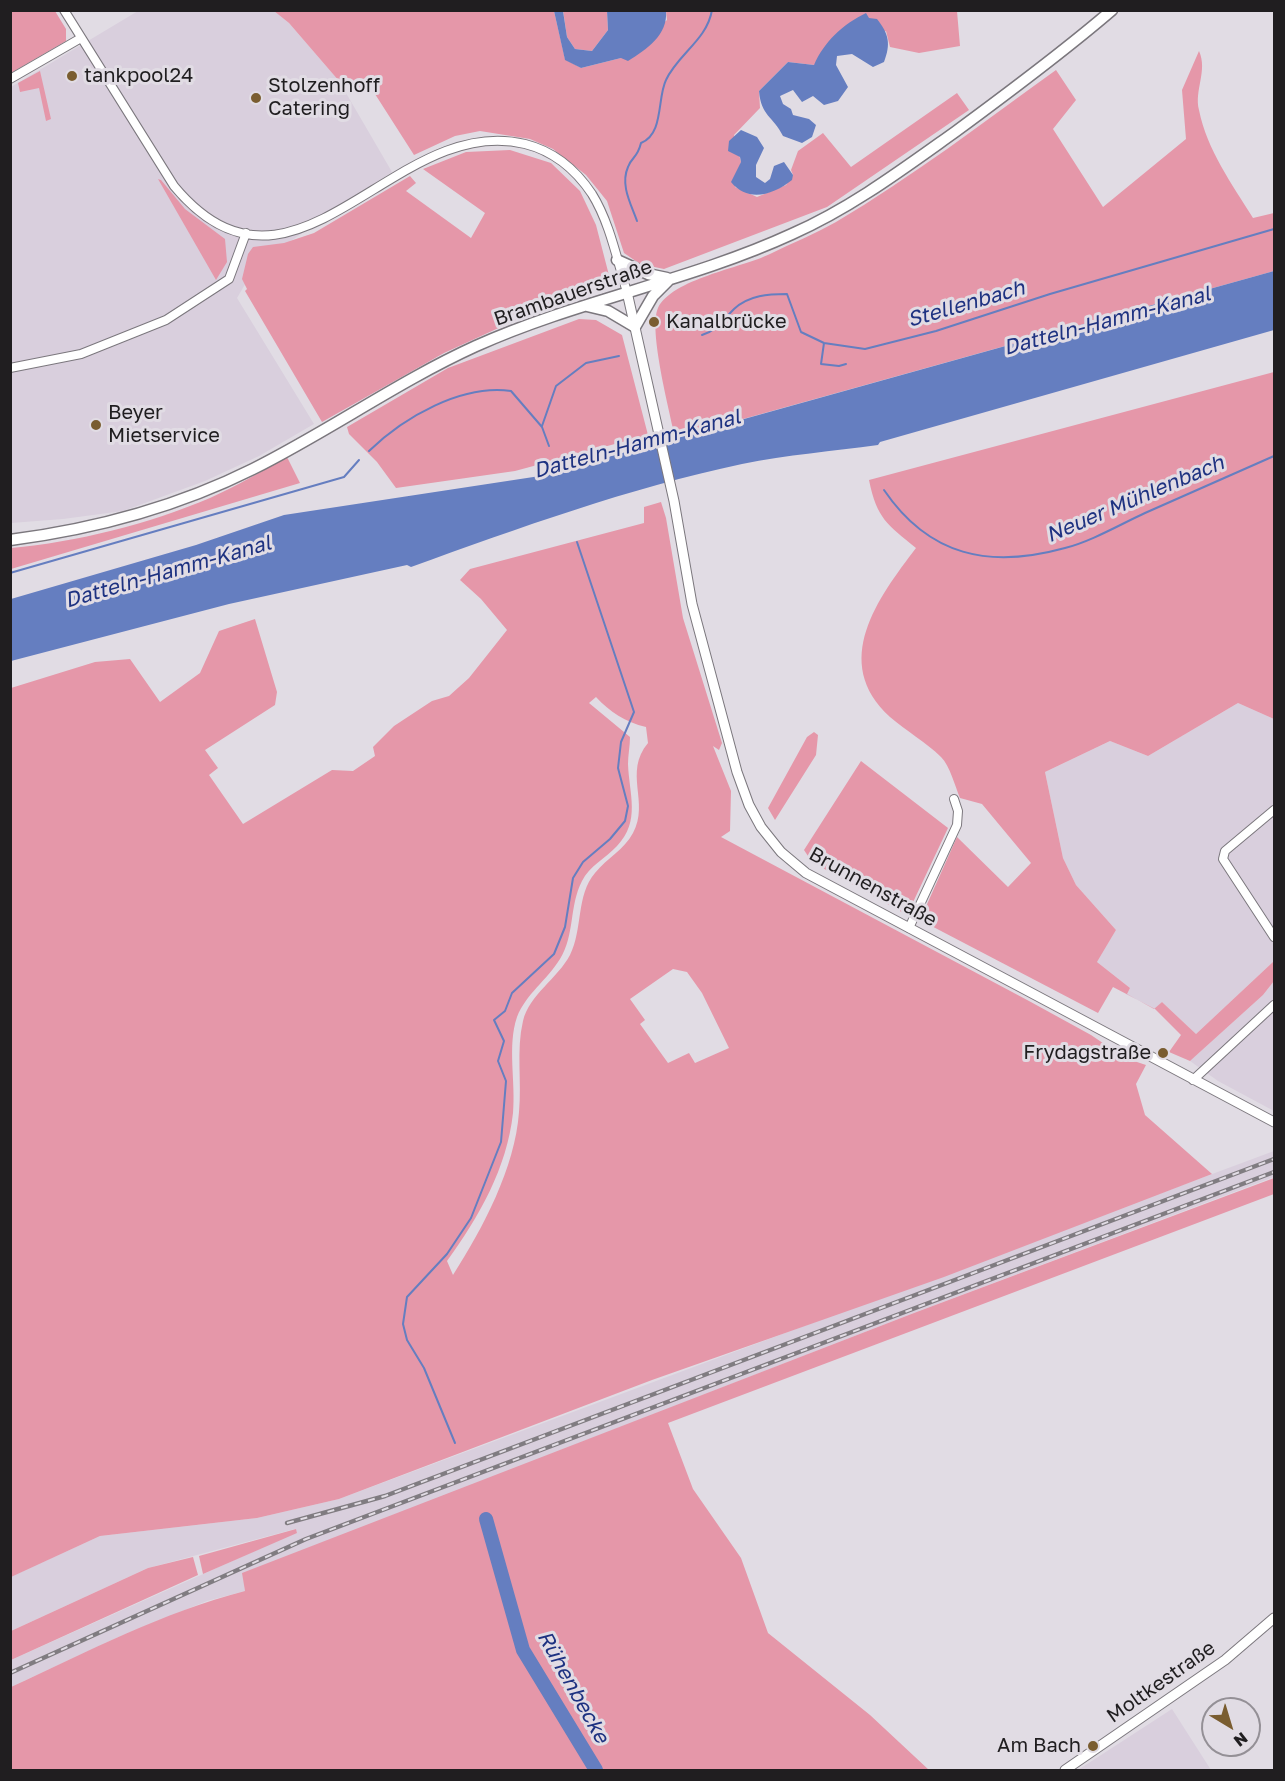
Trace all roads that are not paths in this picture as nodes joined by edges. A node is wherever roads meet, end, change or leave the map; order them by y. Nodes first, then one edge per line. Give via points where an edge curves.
1 (64, 10) edge
2 (1112, 10) edge
3 (81, 38) junction
4 (10, 79) edge
5 (246, 233) junction
6 (617, 261) junction
7 (670, 279) junction
8 (627, 292) junction
9 (586, 305) junction
10 (635, 327) junction
11 (10, 368) edge
12 (10, 540) edge
13 (954, 799) dead end
14 (1275, 810) edge
15 (909, 928) junction
16 (1275, 937) edge
17 (1275, 1005) edge
18 (1192, 1080) junction
19 (1275, 1122) edge
20 (1275, 1618) edge
21 (1065, 1770) edge

1 - 3 street
2 - 7 main road, Brambauerstraße via 1031,75 869,192 792,234
3 - 4 street
3 - 5 street via 184,197 218,224
5 - 6 street via 274,235 306,228 436,154 467,143 498,140 542,150 576,174 596,203
5 - 11 street via 229,279 166,320 81,354
6 - 7 main road
6 - 8 street
7 - 8 main road, Brambauerstraße
7 - 10 main road via 653,296
8 - 9 main road, Brambauerstraße
8 - 10 street, Brunnenstraße
9 - 10 main road via 608,311
9 - 12 main road, Brambauerstraße via 449,359 299,444 208,490 121,520
10 - 15 street, Brunnenstraße via 674,501 692,604 737,772 754,815 781,852 799,868
13 - 15 street via 957,825
14 - 16 street via 1225,851 1222,859
15 - 18 street, Brunnenstraße
17 - 18 street
18 - 19 street, Brunnenstraße
20 - 21 street, Moltkestraße via 1225,1660

